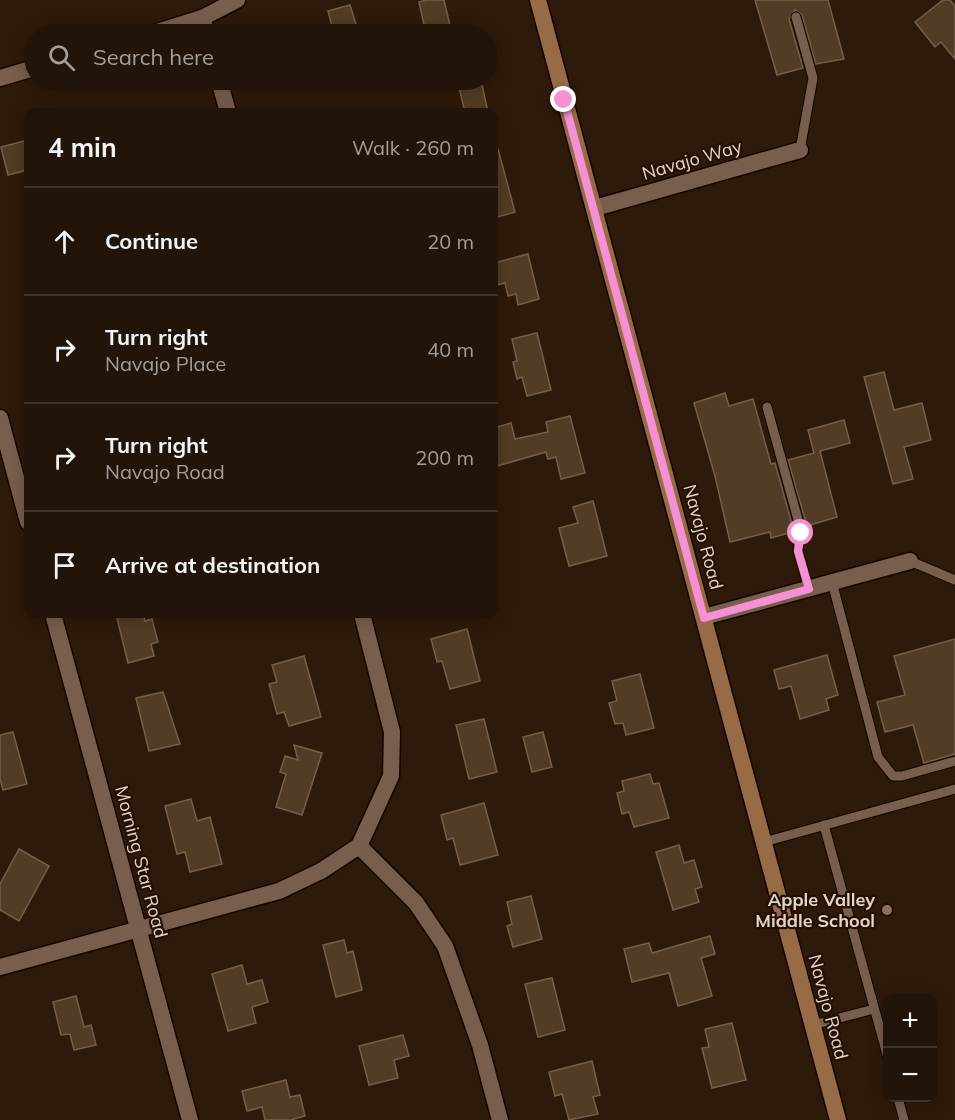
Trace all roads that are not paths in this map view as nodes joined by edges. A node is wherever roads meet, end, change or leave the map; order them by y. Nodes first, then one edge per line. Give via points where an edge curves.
1 (237, 0) edge
2 (538, 0) edge
3 (796, 17) dead end
4 (202, 18) junction
5 (183, 24) edge
6 (204, 24) edge
7 (24, 71) edge
8 (0, 78) edge
9 (222, 90) edge
10 (227, 108) edge
11 (800, 150) joint
12 (595, 208) junction
13 (767, 407) dead end
14 (0, 418) edge
15 (24, 507) edge
16 (910, 561) joint
17 (955, 580) edge
18 (832, 582) junction
19 (809, 589) junction
20 (54, 618) edge
21 (363, 618) edge
22 (704, 618) junction
23 (955, 761) edge
24 (955, 789) edge
25 (824, 825) junction
26 (764, 842) junction
27 (359, 846) junction
28 (139, 928) junction
29 (0, 967) edge
30 (874, 1009) junction
31 (813, 1025) junction
32 (885, 1048) edge
33 (899, 1102) edge
34 (190, 1120) edge
35 (500, 1120) edge
36 (838, 1120) edge
37 (904, 1120) edge

1 - 4 street
2 - 12 main road, Navajo Road
3 - 11 lane via 813,78
4 - 5 street
4 - 6 street
7 - 8 street
9 - 10 street
11 - 12 street, Navajo Way
12 - 22 main road, Navajo Road
13 - 19 lane via 800,527 798,551
14 - 15 street
16 - 17 lane
16 - 18 street
18 - 19 street
18 - 23 lane via 879,757 886,768 893,776 902,776
19 - 22 street
20 - 28 street, Morning Star Road
21 - 27 street via 392,732 391,776
22 - 26 main road, Navajo Road
24 - 25 lane
25 - 26 lane
25 - 30 lane
26 - 31 main road, Navajo Road
27 - 28 street via 321,871 279,891
27 - 35 street via 416,903 445,946 480,1045
28 - 29 street
28 - 34 street, Morning Star Road
30 - 31 lane
30 - 32 lane
31 - 36 main road, Navajo Road
33 - 37 lane

